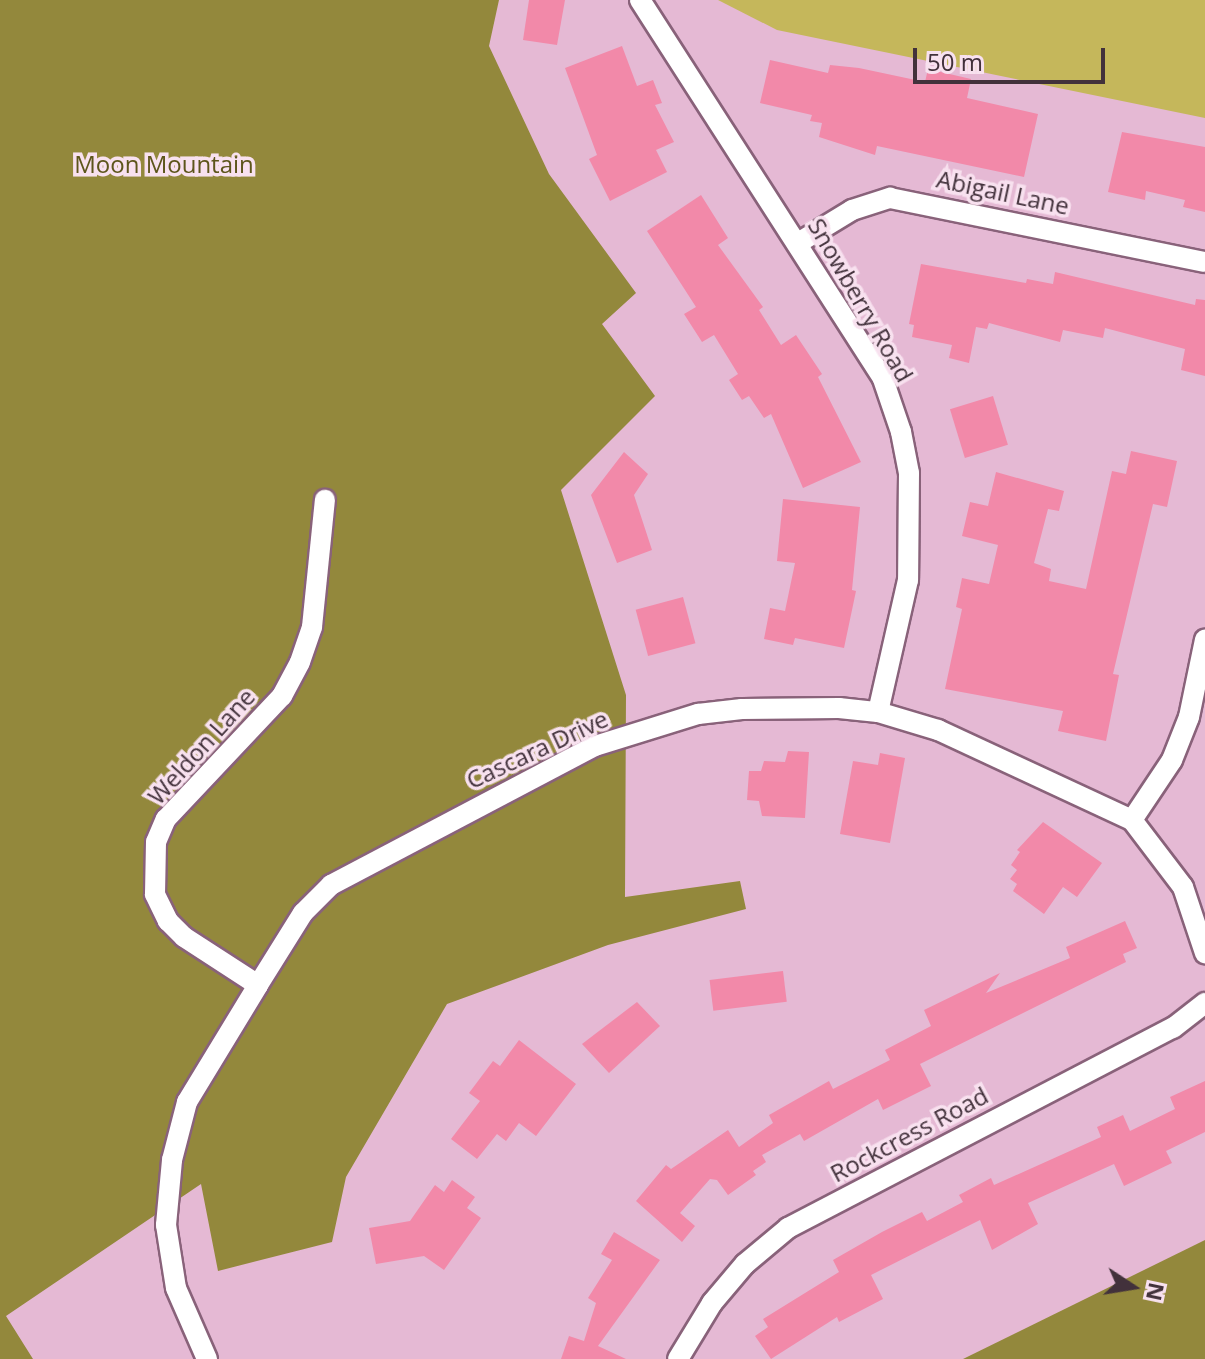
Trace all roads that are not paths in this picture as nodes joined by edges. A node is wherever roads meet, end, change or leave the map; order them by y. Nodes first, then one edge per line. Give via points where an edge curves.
1 (640, 0) edge
2 (798, 243) junction
3 (1205, 262) edge
4 (325, 500) dead end
5 (1205, 640) edge
6 (878, 712) junction
7 (1132, 820) junction
8 (1205, 953) edge
9 (258, 985) junction
10 (1205, 1003) edge
11 (207, 1359) edge
12 (678, 1359) edge

1 - 2 street, Snowberry Road
2 - 3 street, Abigail Lane via 852,210 890,198
2 - 6 street, Snowberry Road via 883,379 909,473 908,580
4 - 9 street, Weldon Lane via 312,627 300,662 282,696 166,819 156,842 155,894 168,921
5 - 7 street via 1189,717 1172,760
6 - 7 street, Cascara Drive via 984,749
6 - 9 street, Cascara Drive via 742,709 684,717 595,746 331,885 303,913
7 - 8 street, Cascara Drive via 1183,887
9 - 11 street, Cascara Drive via 187,1102 172,1160 166,1225 176,1288
10 - 12 street, Rockcress Road via 1173,1028 788,1228 745,1264 712,1303

